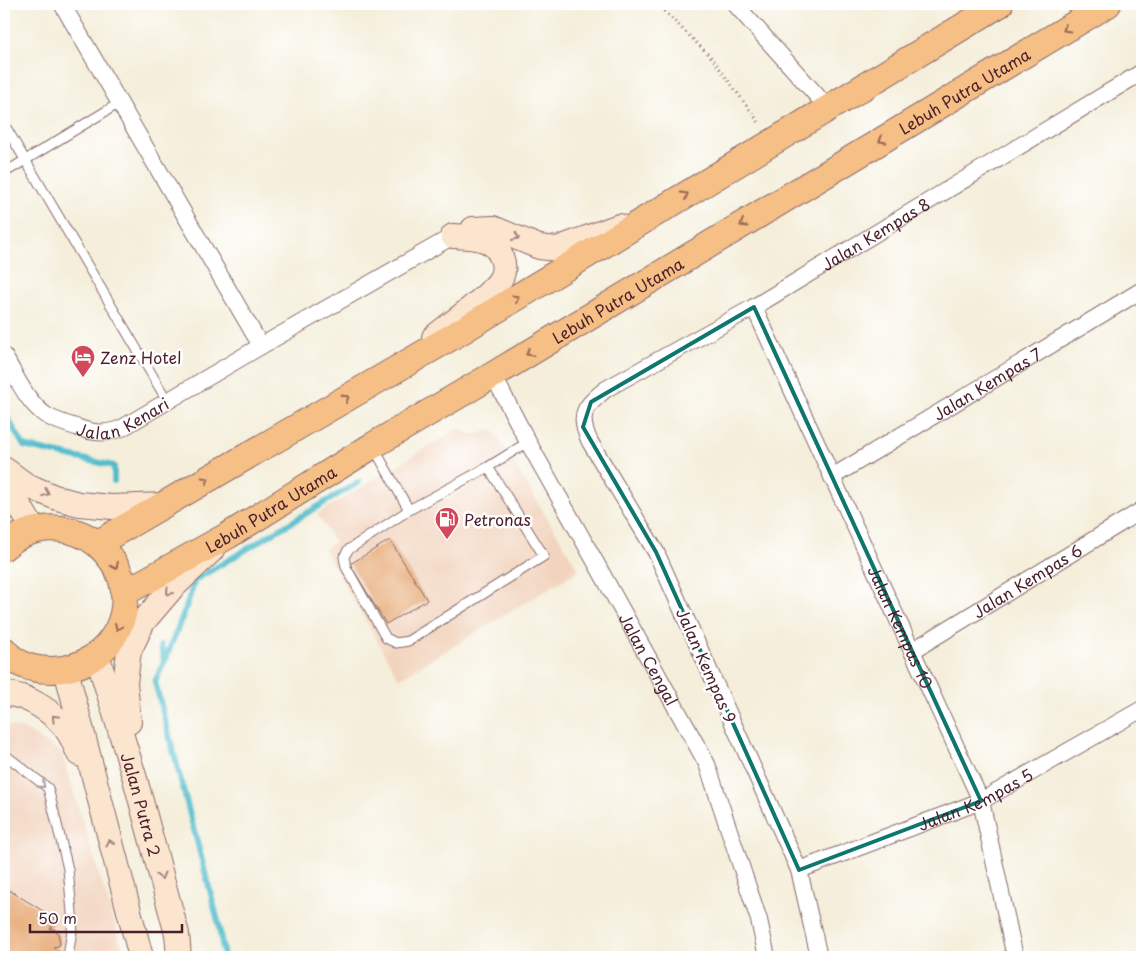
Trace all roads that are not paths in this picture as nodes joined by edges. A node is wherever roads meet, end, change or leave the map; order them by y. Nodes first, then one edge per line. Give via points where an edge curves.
1 (62, 4) edge
2 (735, 4) edge
3 (1000, 4) edge
4 (1108, 4) edge
5 (1142, 72) edge
6 (121, 102) junction
7 (828, 108) junction
8 (4, 124) edge
9 (25, 160) junction
10 (4, 173) edge
11 (659, 211) junction
12 (453, 236) junction
13 (1142, 290) edge
14 (754, 307) junction
15 (261, 346) junction
16 (4, 356) edge
17 (493, 375) junction
18 (382, 378) junction
19 (606, 390) joint
20 (168, 402) junction
21 (528, 442) junction
22 (372, 446) junction
23 (488, 467) junction
24 (4, 469) edge
25 (832, 477) junction
26 (4, 480) edge
27 (164, 505) junction
28 (409, 510) junction
29 (1142, 510) edge
30 (34, 530) junction
31 (229, 535) junction
32 (5, 544) edge
33 (98, 544) junction
34 (124, 593) junction
35 (912, 651) junction
36 (97, 654) junction
37 (7, 657) edge
38 (66, 670) junction
39 (4, 694) edge
40 (1142, 710) edge
41 (4, 754) edge
42 (134, 779) junction
43 (96, 790) junction
44 (981, 801) junction
45 (798, 870) junction
46 (68, 957) edge
47 (141, 957) edge
48 (179, 957) edge
49 (767, 957) edge
50 (819, 957) edge
51 (1015, 957) edge

1 - 6 street
2 - 7 street
3 - 7 main road
4 -> 17 main road, Lebuh Putra Utama
5 - 14 street, Jalan Kempas 8
6 - 9 lane
6 - 15 street
11 -> 7 main road
8 - 9 lane
9 - 10 lane
9 - 20 lane
12 -> 11 main road via 470,229 494,228 539,247 558,249
18 -> 11 main road
12 - 15 street, Jalan Kenari
12 - 18 main road via 490,241 500,253 502,276 494,288
13 - 25 street, Jalan Kempas 7
14 - 19 street, Jalan Kempas 8
14 - 25 street, Jalan Kempas 10
15 - 20 street, Jalan Kenari
16 - 20 street, Jalan Kenari via 36,407 58,421 89,431 112,433
17 - 21 street, Jalan Cengal
17 - 22 main road, Lebuh Putra Utama
27 -> 18 main road
19 - 45 street, Jalan Kempas 9 via 591,402 584,414 583,427 656,552
21 - 23 lane
21 - 49 street, Jalan Cengal via 707,764 759,920
22 - 28 lane
22 - 31 main road, Lebuh Putra Utama
23 - 28 lane
23 - 28 lane via 544,556 408,641 396,643 386,638 346,567 344,557 348,550
24 -> 27 main road via 26,485 79,504 112,507
25 - 35 street, Jalan Kempas 10
26 - 30 main road
27 - 33 main road
29 - 35 street, Jalan Kempas 6
30 - 32 main road
30 - 33 main road via 55,527 77,532
31 - 34 main road, Lebuh Putra Utama
31 -> 42 main road via 172,588 143,622 129,651 125,683
33 -> 34 main road via 113,560
34 -> 36 main road via 120,626 107,647
35 - 44 street, Jalan Kempas 10
36 - 38 main road via 88,662
36 - 42 main road, Jalan Putra 2
37 - 38 main road via 40,670
38 - 43 main road
43 -> 39 main road via 68,732 51,713 33,702
40 - 44 street, Jalan Kempas 5
41 -> 46 lane via 48,788 68,869 72,924
42 -> 48 main road, Jalan Putra 2 via 177,934
47 -> 43 main road
44 - 45 street, Jalan Kempas 5
44 - 51 street, Jalan Kempas 10
45 - 50 street, Jalan Kempas 9

